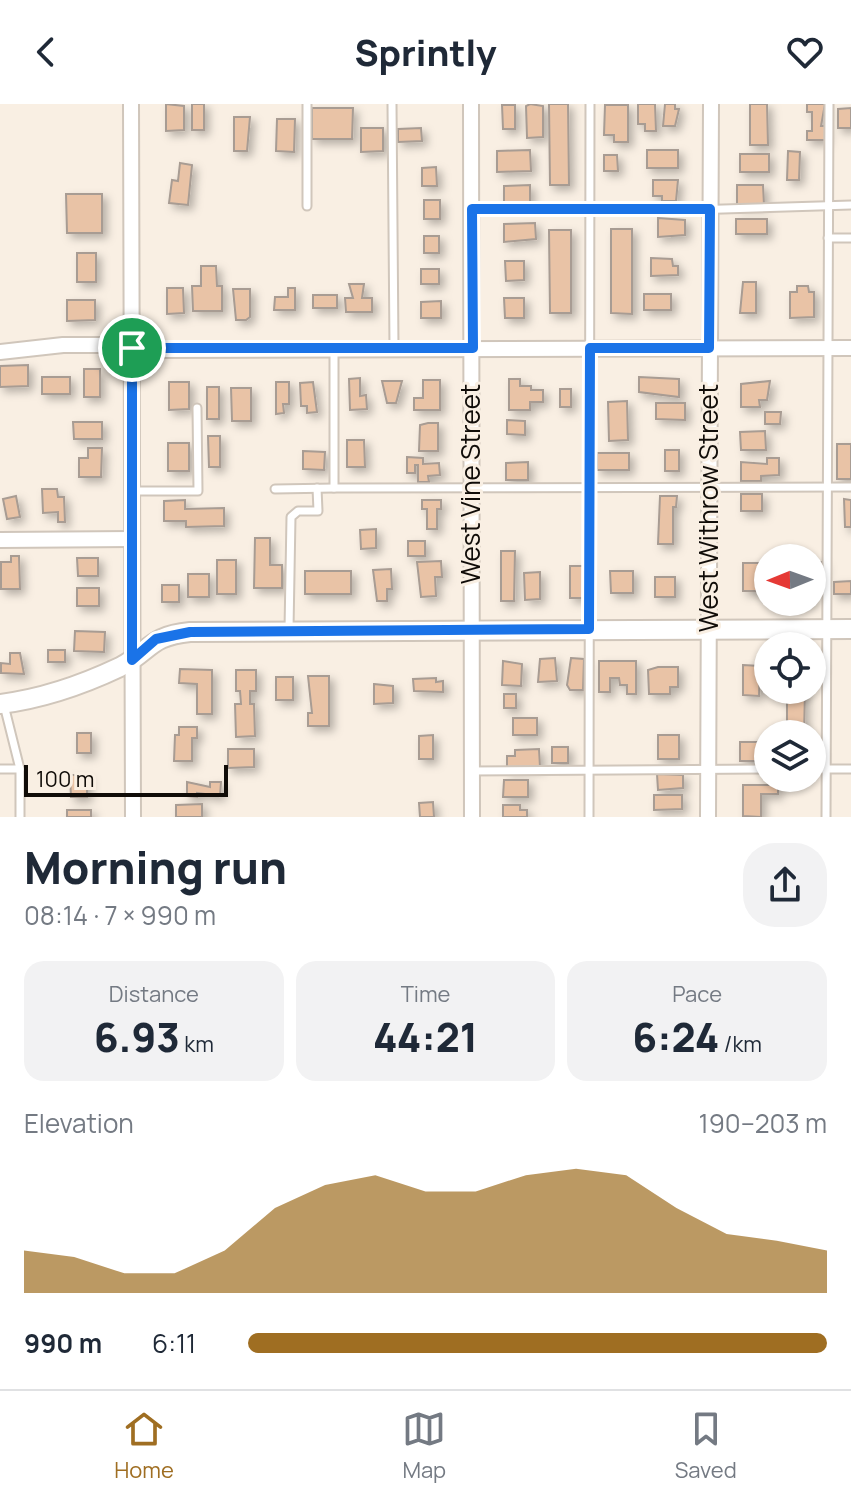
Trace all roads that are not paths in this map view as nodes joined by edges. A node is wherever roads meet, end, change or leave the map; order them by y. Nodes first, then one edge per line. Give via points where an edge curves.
1 (131, 104) edge
2 (307, 104) edge
3 (392, 104) edge
4 (471, 104) edge
5 (590, 104) edge
6 (711, 104) edge
7 (829, 104) edge
8 (828, 205) junction
9 (851, 205) edge
10 (307, 206) dead end
11 (472, 209) junction
12 (710, 209) junction
13 (589, 210) junction
14 (828, 238) junction
15 (851, 238) edge
16 (132, 348) junction
17 (334, 348) junction
18 (394, 348) junction
19 (473, 348) junction
20 (590, 348) junction
21 (709, 348) junction
22 (829, 348) junction
23 (851, 348) edge
24 (0, 352) edge
25 (197, 408) dead end
26 (709, 487) junction
27 (830, 487) junction
28 (851, 487) edge
29 (317, 488) junction
30 (334, 488) junction
31 (471, 488) junction
32 (590, 488) junction
33 (275, 489) dead end
34 (132, 491) junction
35 (132, 539) junction
36 (0, 540) edge
37 (471, 628) junction
38 (589, 629) junction
39 (829, 629) junction
40 (851, 629) edge
41 (708, 630) junction
42 (289, 631) junction
43 (132, 660) junction
44 (2, 704) edge
45 (0, 736) edge
46 (12, 736) junction
47 (0, 769) edge
48 (20, 769) junction
49 (708, 769) junction
50 (754, 769) edge
51 (826, 769) joint
52 (851, 769) edge
53 (589, 770) junction
54 (471, 771) junction
55 (826, 792) edge
56 (20, 817) edge
57 (133, 817) edge
58 (472, 817) edge
59 (589, 817) edge
60 (708, 817) edge
61 (826, 817) edge

1 - 16 street
2 - 10 lane
3 - 18 lane
4 - 11 street, West Vine Street
5 - 13 lane
6 - 12 street, West Withrow Street
7 - 8 lane
8 - 9 lane
8 - 12 lane
8 - 14 lane
11 - 13 lane
11 - 19 street, West Vine Street
12 - 13 lane
12 - 21 street, West Withrow Street
13 - 20 lane
14 - 15 lane
14 - 22 lane
16 - 17 street
16 - 24 street via 63,345
16 - 34 street
17 - 18 street
17 - 30 lane
18 - 19 street
19 - 20 street
19 - 31 street, West Vine Street
20 - 21 street
20 - 32 lane
21 - 22 street
21 - 26 street, West Withrow Street
22 - 23 street
22 - 27 lane
25 - 34 lane via 198,491
26 - 27 lane
26 - 32 lane
26 - 41 street, West Withrow Street
27 - 28 lane
27 - 39 lane
29 - 30 lane
29 - 33 lane
29 - 42 lane via 318,511 298,511 291,517
30 - 31 lane
31 - 32 lane
31 - 37 street, West Vine Street
32 - 38 lane
34 - 35 street
35 - 36 street
35 - 43 street
37 - 38 street
37 - 42 street
37 - 54 street, West Vine Street
38 - 41 street
38 - 53 lane
39 - 40 street
39 - 41 street
39 - 51 lane
41 - 49 street, West Withrow Street
42 - 43 street via 171,634 156,639
43 - 44 street via 78,685
43 - 57 street
44 - 46 lane
45 - 46 lane
46 - 48 lane
47 - 48 lane
48 - 56 lane
49 - 50 lane
49 - 53 lane
49 - 60 street, West Withrow Street
51 - 52 lane
53 - 54 lane
53 - 59 lane
54 - 58 street, West Vine Street
55 - 61 lane

